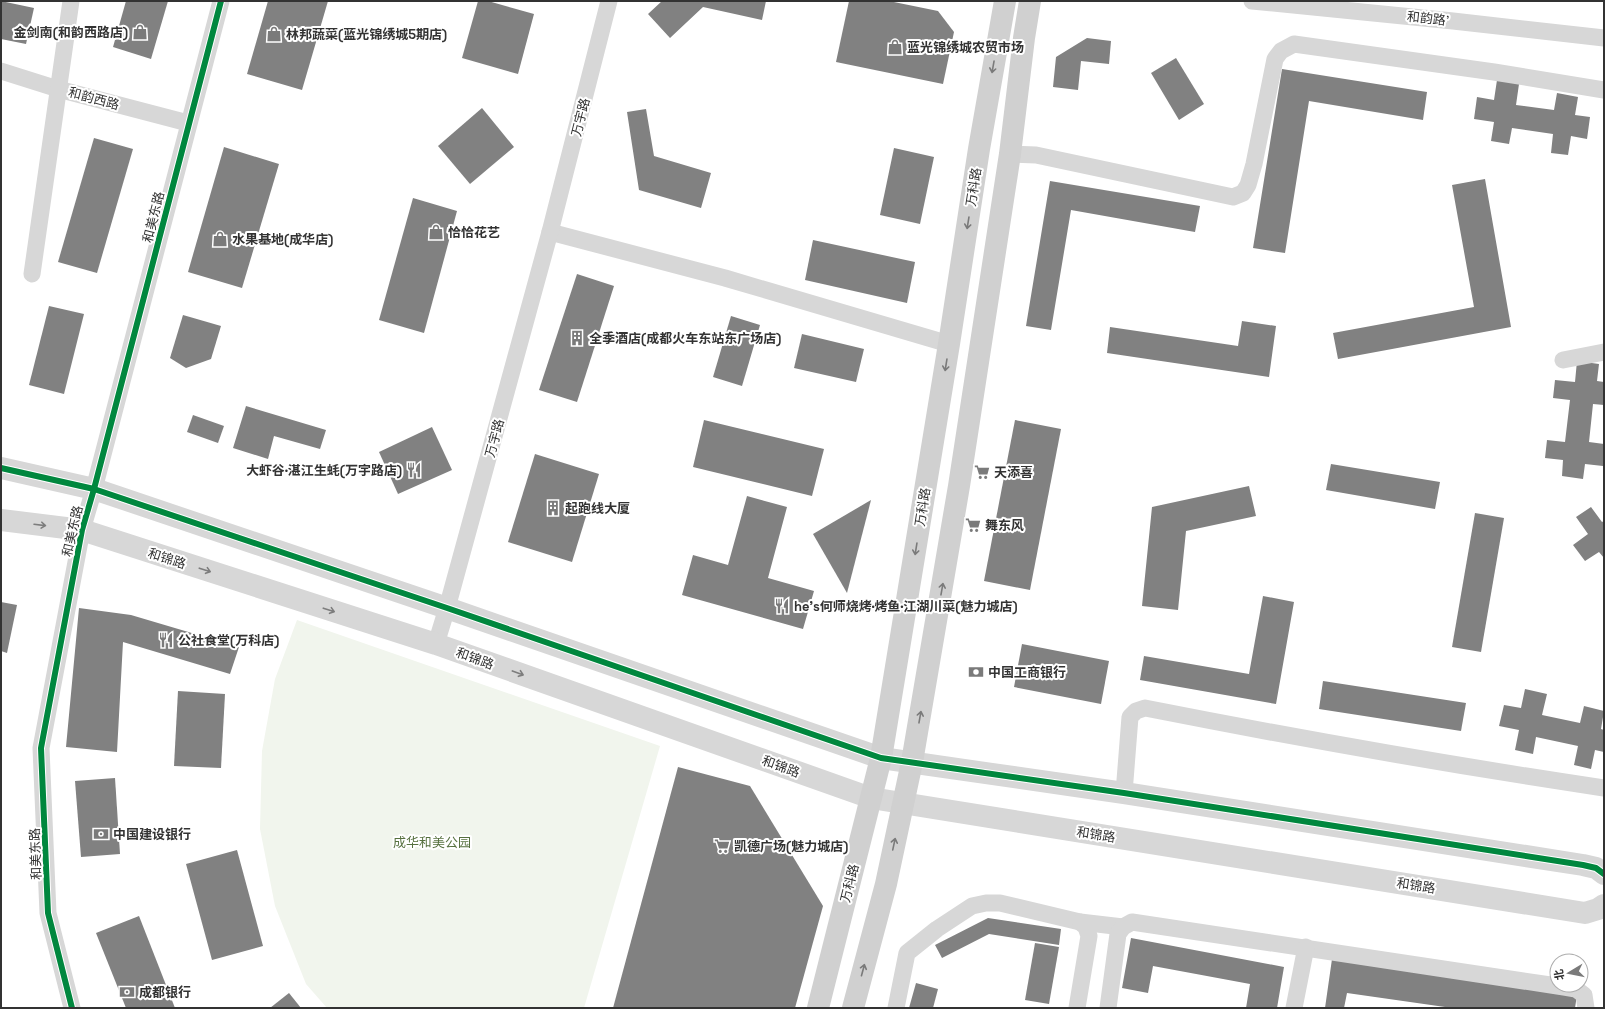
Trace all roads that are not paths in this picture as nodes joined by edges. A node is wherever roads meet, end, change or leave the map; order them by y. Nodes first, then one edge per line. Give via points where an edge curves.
1 (71, 1) edge
2 (221, 1) edge
3 (603, 1) edge
4 (609, 1) edge
5 (1005, 1) edge
6 (1030, 1) edge
7 (1252, 1) edge
8 (1604, 38) edge
9 (1, 71) edge
10 (58, 89) junction
11 (1604, 90) edge
12 (188, 124) junction
13 (1010, 154) junction
14 (550, 232) junction
15 (32, 274) dead end
16 (949, 344) junction
17 (1604, 352) edge
18 (1563, 360) dead end
19 (1, 468) edge
20 (94, 489) junction
21 (1, 520) edge
22 (82, 530) junction
23 (448, 608) junction
24 (436, 644) junction
25 (881, 758) junction
26 (912, 762) junction
27 (1604, 788) edge
28 (1124, 793) junction
29 (871, 798) junction
30 (903, 803) junction
31 (1594, 863) edge
32 (1604, 874) edge
33 (1595, 909) edge
34 (1080, 922) junction
35 (1123, 927) junction
36 (1306, 947) junction
37 (67, 1007) edge
38 (818, 1008) edge
39 (853, 1008) edge
40 (896, 1008) edge
41 (1077, 1008) edge
42 (1108, 1008) edge
43 (1294, 1008) edge
44 (1586, 1008) edge

1 - 10 street
2 - 12 street, 和美东路
3 - 14 street, 万宇路
4 - 14 street, 万宇路
5 -> 16 main road, 万科路
6 - 13 main road
7 - 8 street, 和韵路’ via 1453,20
9 - 10 street, 和韵西路
10 - 12 street, 和韵西路
10 - 15 street
11 - 13 street via 1294,44 1281,51 1274,59 1248,185 1243,193 1233,197 1036,156
12 - 20 street, 和美东路
26 -> 13 main road via 959,486
14 - 16 street via 725,278
14 - 23 street, 万宇路
16 -> 25 main road, 万科路
17 - 18 street
19 - 20 street
20 - 22 street, 和美东路
20 - 23 street
21 -> 22 street, 和锦路
22 -> 24 street, 和锦路
22 - 37 street, 和美东路 via 42,748 48,913
23 - 24 street, 万宇路
23 - 25 street
24 -> 29 street, 和锦路
25 - 26 street
25 - 29 main road, 万科路
26 - 28 street
26 - 30 main road
27 - 28 street via 1263,731 1145,708 1136,711 1130,717
28 - 31 street
29 - 30 street, 和锦路
29 - 38 main road, 万科路
30 - 33 street, 和锦路
39 -> 30 main road via 886,884
31 - 32 street
34 - 35 street
34 - 40 street via 1000,903 972,906 907,953
34 - 41 street via 1086,927 1088,936
35 - 36 street via 1132,922
35 - 42 street via 1118,934
36 - 43 street
36 - 44 street via 1564,987 1584,995

